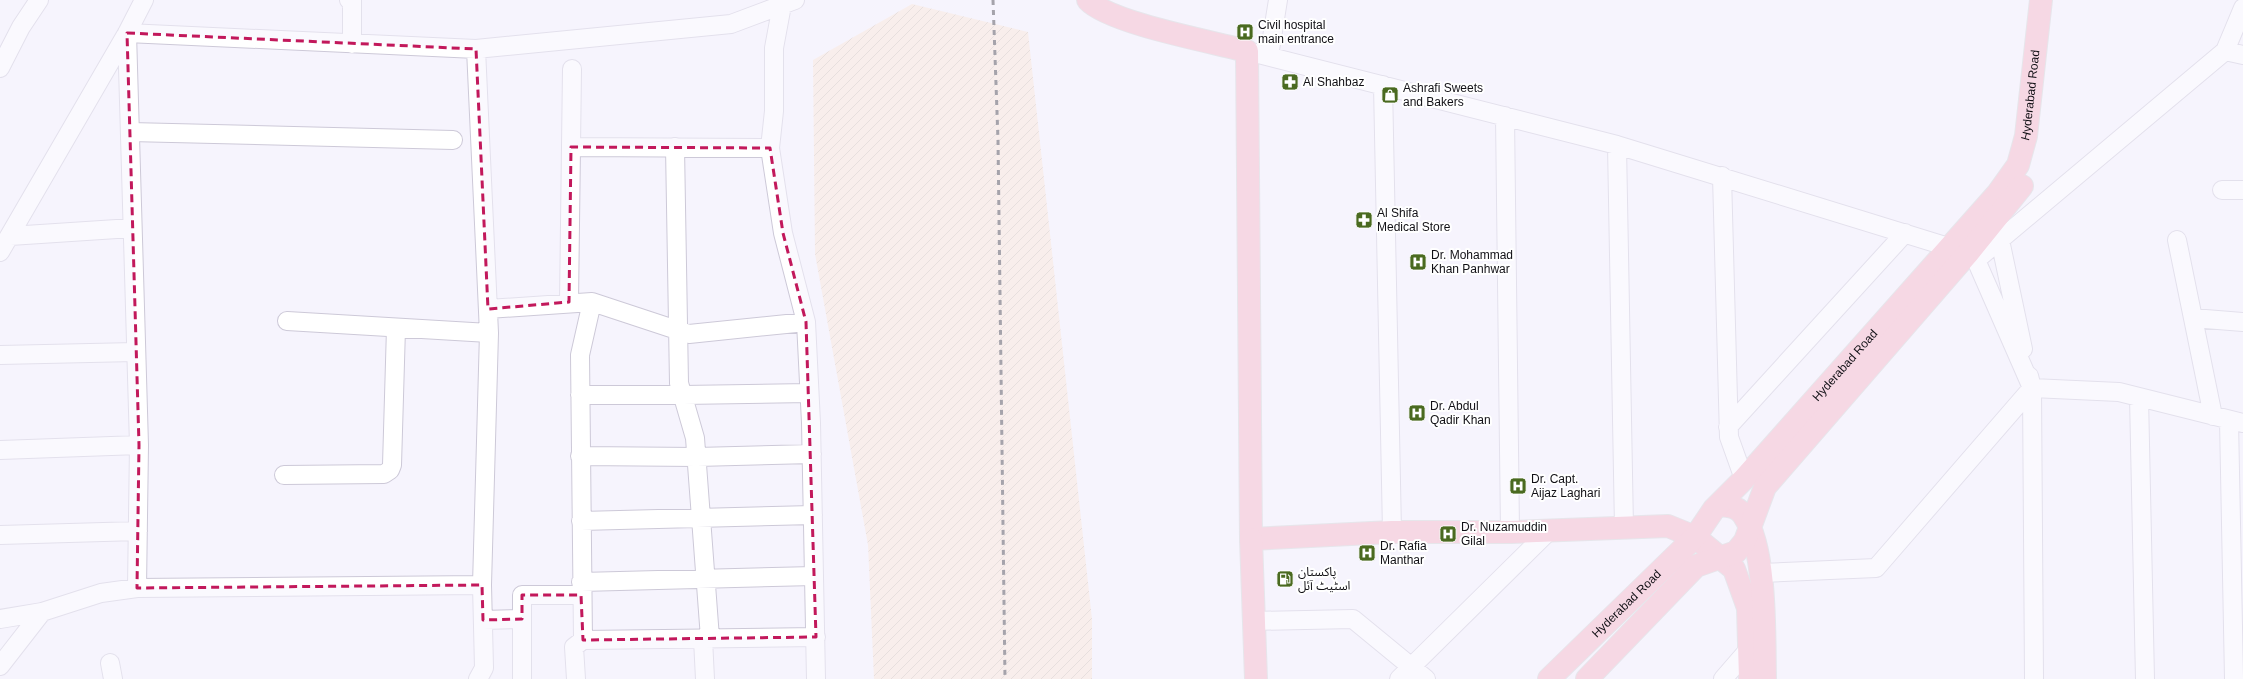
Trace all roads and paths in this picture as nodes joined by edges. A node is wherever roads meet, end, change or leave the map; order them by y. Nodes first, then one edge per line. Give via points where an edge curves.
1 (39, 0) edge
2 (144, 0) edge
3 (349, 0) edge
4 (1088, 0) edge
5 (1278, 0) edge
6 (2041, 0) edge
7 (2057, 0) edge
8 (788, 2) edge
9 (2243, 8) edge
10 (127, 33) junction
11 (352, 44) junction
12 (476, 49) junction
13 (1247, 51) junction
14 (2225, 51) junction
15 (2243, 55) edge
16 (1269, 56) junction
17 (0, 68) edge
18 (572, 69) dead end
19 (1383, 85) junction
20 (1505, 116) junction
21 (130, 132) junction
22 (453, 140) dead end
23 (1617, 144) junction
24 (572, 147) junction
25 (675, 147) junction
26 (770, 148) junction
27 (1722, 176) junction
28 (2222, 190) dead end
29 (2243, 190) edge
30 (132, 228) junction
31 (1905, 233) junction
32 (10, 236) junction
33 (2000, 240) junction
34 (2177, 240) dead end
35 (0, 252) edge
36 (1964, 253) junction
37 (569, 302) junction
38 (592, 302) junction
39 (488, 309) junction
40 (2193, 318) junction
41 (287, 321) dead end
42 (806, 322) junction
43 (2243, 322) edge
44 (396, 328) junction
45 (679, 331) junction
46 (490, 333) junction
47 (135, 352) junction
48 (0, 356) edge
49 (2032, 388) junction
50 (810, 393) junction
51 (580, 395) junction
52 (683, 395) junction
53 (2139, 397) junction
54 (2228, 419) edge
55 (1728, 427) junction
56 (139, 445) junction
57 (0, 450) edge
58 (812, 454) junction
59 (580, 456) junction
60 (697, 457) junction
61 (284, 475) dead end
62 (1744, 479) junction
63 (1720, 505) junction
64 (813, 515) junction
65 (702, 518) junction
66 (581, 521) junction
67 (1624, 528) junction
68 (1750, 528) junction
69 (1550, 530) junction
70 (138, 531) junction
71 (1392, 532) junction
72 (1510, 532) junction
73 (0, 535) edge
74 (1695, 537) junction
75 (1251, 539) junction
76 (1721, 557) junction
77 (1761, 574) junction
78 (814, 576) junction
79 (705, 579) junction
80 (482, 585) junction
81 (137, 588) junction
82 (581, 588) junction
83 (42, 612) junction
84 (0, 619) edge
85 (522, 619) junction
86 (483, 620) junction
87 (1253, 621) junction
88 (816, 637) junction
89 (706, 638) junction
90 (583, 640) junction
91 (1749, 650) junction
92 (0, 666) edge
93 (1405, 673) edge
94 (478, 679) edge
95 (522, 679) edge
96 (576, 679) edge
97 (704, 679) edge
98 (816, 679) edge
99 (1256, 679) edge
100 (1426, 679) edge
101 (1549, 679) edge
102 (1587, 679) edge
103 (1723, 679) edge
104 (1750, 679) edge
105 (1765, 679) edge
106 (2034, 679) edge
107 (2145, 679) edge
108 (2234, 679) edge

1 - 17 street via 21,27
2 - 10 street
3 - 11 street via 352,1 353,11
4 - 13 main road via 1117,18
5 - 16 street
6 - 36 main road, Hyderabad Road via 2026,136 2018,166 1998,193
7 - 36 main road, Hyderabad Road via 2040,141 2031,172 2012,200
8 - 12 street via 731,24
8 - 26 street via 774,48 774,111
9 - 14 street
10 - 11 street
10 - 21 street
10 - 32 street
11 - 12 street
12 - 39 street
13 - 16 street
13 - 75 main road
14 - 15 street
14 - 33 street
16 - 19 street
18 - 24 street
19 - 20 street
19 - 71 street
20 - 23 street
20 - 72 street
21 - 22 street
21 - 30 street
23 - 27 street
23 - 67 street
24 - 25 street
24 - 37 street
25 - 26 street
25 - 45 street
26 - 42 street via 783,233
27 - 31 street
27 - 55 street
28 - 29 street
30 - 32 street
30 - 47 street
31 - 36 street
31 - 55 street
32 - 35 street
33 - 36 street
33 - 49 street
34 - 40 street
36 - 49 street
36 - 62 main road, Hyderabad Road
36 - 68 main road, Hyderabad Road via 1765,487
37 - 38 street
37 - 39 street
38 - 45 street
38 - 51 street via 580,355
39 - 46 street
40 - 43 street
40 - 54 street
41 - 44 street
42 - 45 street via 689,334
42 - 50 street
44 - 46 street
44 - 61 street via 390,470 384,474
45 - 52 street via 679,383
46 - 80 street
47 - 48 street
47 - 56 street
49 - 53 street via 2120,392
49 - 77 street via 1876,568
49 - 106 street
50 - 52 street
50 - 58 street
51 - 52 street
51 - 59 street
52 - 60 street via 695,438
53 - 54 street
53 - 107 street
54 - 108 street
55 - 62 street
56 - 57 street
56 - 70 street
58 - 60 street
58 - 64 street
59 - 60 street
59 - 66 street
60 - 65 street
62 - 63 main road, Hyderabad Road
63 - 68 main road via 1732,506 1744,515
63 - 74 main road, Hyderabad Road via 1714,509
64 - 65 street
64 - 78 street
65 - 66 street
65 - 79 street
66 - 82 street
67 - 69 main road
67 - 74 main road via 1668,526
68 - 76 main road, Hyderabad Road via 1745,541 1736,552
68 - 77 main road via 1757,548
69 - 72 main road
69 - 93 street
70 - 73 street
70 - 81 street
71 - 72 main road
71 - 75 main road
74 - 76 main road
74 - 101 main road, Hyderabad Road
75 - 87 main road
76 - 91 main road via 1734,569 1748,608
76 - 102 main road, Hyderabad Road via 1696,566
77 - 105 main road
78 - 79 street
78 - 88 street
79 - 82 street
79 - 89 street
80 - 81 street
80 - 86 street
81 - 83 street via 101,593
82 - 85 street via 522,595
82 - 90 street
83 - 84 street
83 - 92 street
85 - 86 street
85 - 95 street
86 - 94 street via 484,668
87 - 93 street via 1353,619
87 - 99 main road
88 - 89 street
88 - 98 street
89 - 90 street
89 - 97 street
90 - 96 street via 574,647
91 - 103 street
91 - 104 main road
93 - 100 street

